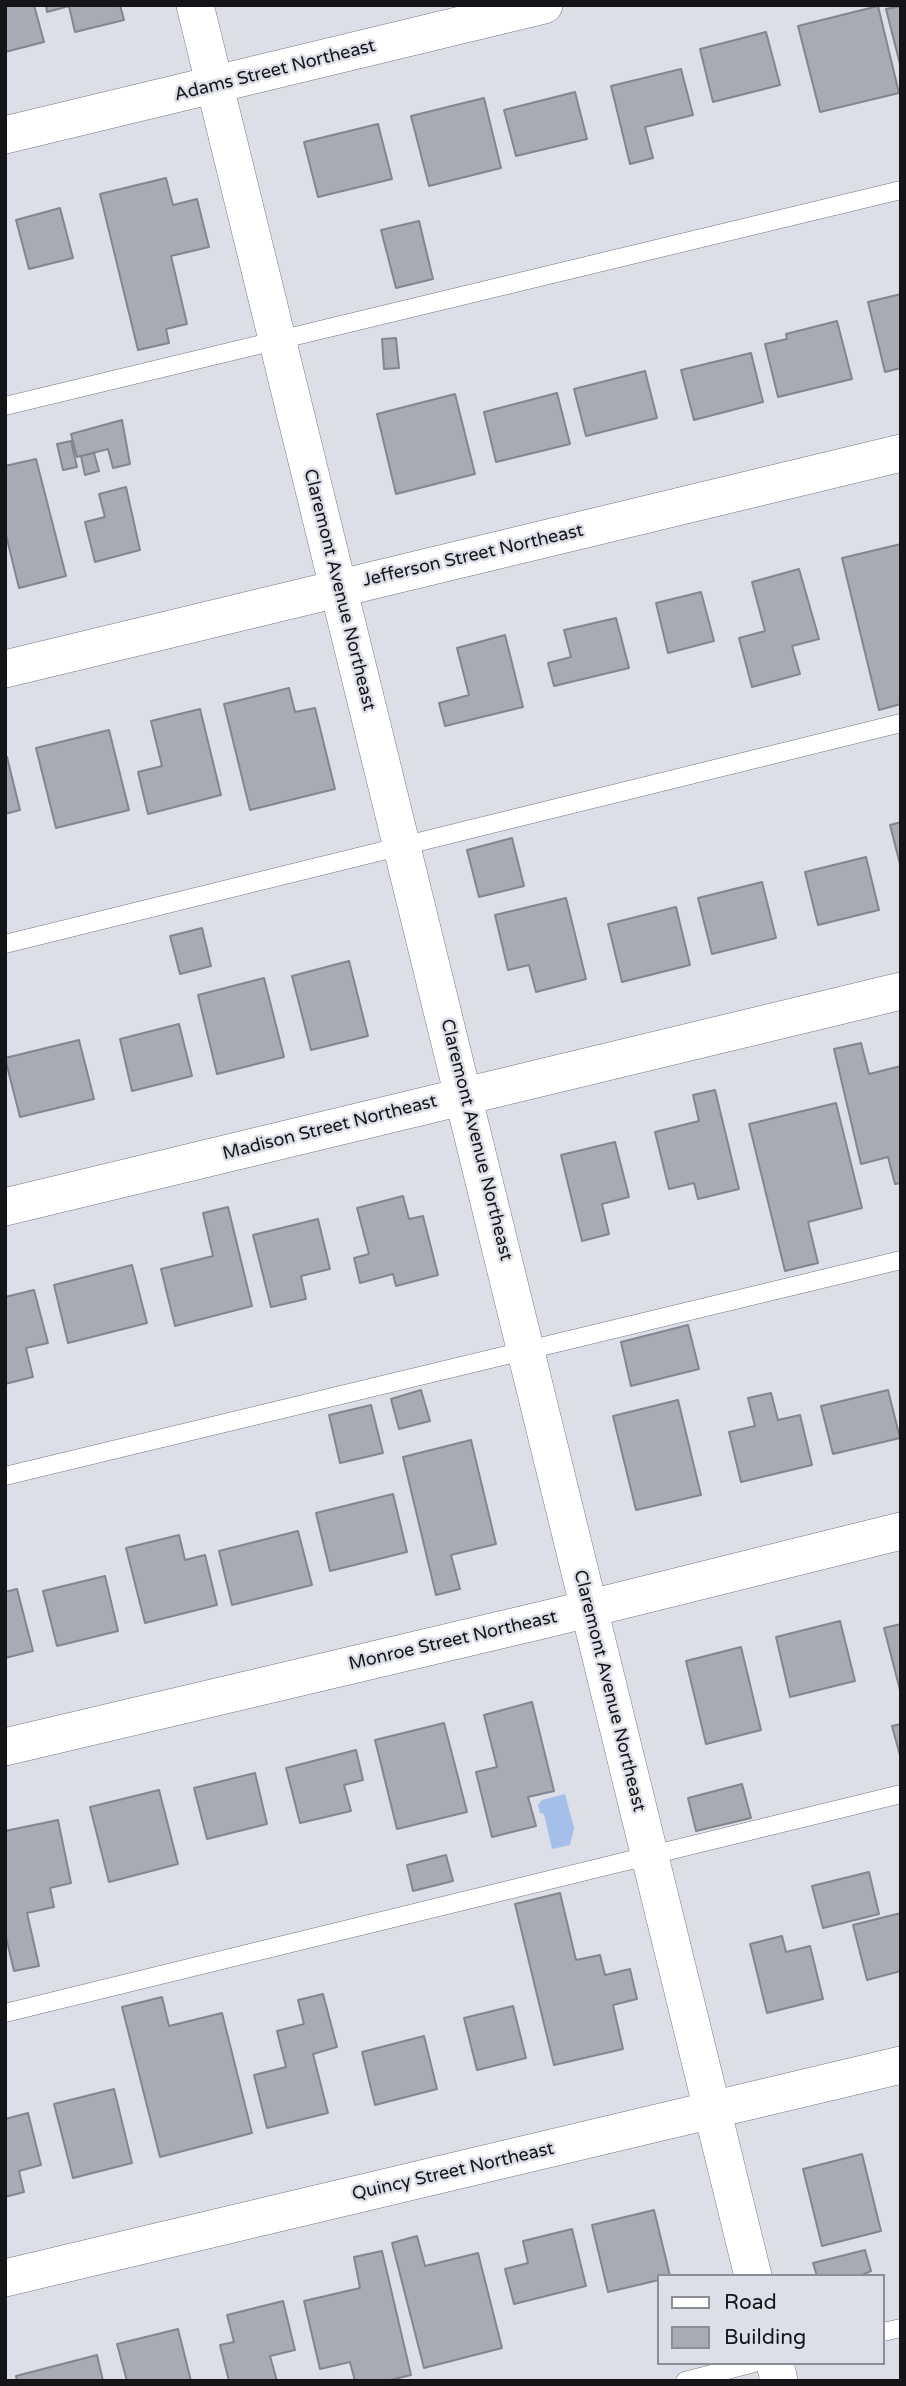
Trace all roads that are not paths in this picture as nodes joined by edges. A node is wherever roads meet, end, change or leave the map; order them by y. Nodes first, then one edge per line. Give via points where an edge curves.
1 (195, 5) edge
2 (544, 5) edge
3 (215, 85) junction
4 (5, 135) edge
5 (901, 190) edge
6 (277, 341) junction
7 (5, 406) edge
8 (901, 453) edge
9 (337, 589) junction
10 (5, 669) edge
11 (901, 723) edge
12 (402, 845) junction
13 (5, 944) edge
14 (901, 991) edge
15 (466, 1095) junction
16 (5, 1207) edge
17 (901, 1260) edge
18 (526, 1349) junction
19 (5, 1476) edge
20 (901, 1531) edge
21 (588, 1609) junction
22 (5, 1746) edge
23 (901, 1794) edge
24 (648, 1854) junction
25 (5, 2013) edge
26 (901, 2065) edge
27 (712, 2110) junction
28 (753, 2274) edge
29 (5, 2278) edge
30 (746, 2365) edge
31 (685, 2381) edge

1 - 3 street, Claremont Avenue Northeast
2 - 3 street, Adams Street Northeast
3 - 4 street, Adams Street Northeast
3 - 6 street, Claremont Avenue Northeast
5 - 6 lane
6 - 7 lane
6 - 9 street, Claremont Avenue Northeast
8 - 9 street, Jefferson Street Northeast
9 - 10 street, Jefferson Street Northeast
9 - 12 street, Claremont Avenue Northeast
11 - 12 lane
12 - 13 lane
12 - 15 street, Claremont Avenue Northeast
14 - 15 street, Madison Street Northeast
15 - 16 street, Madison Street Northeast
15 - 18 street, Claremont Avenue Northeast
17 - 18 lane
18 - 19 lane
18 - 21 street, Claremont Avenue Northeast
20 - 21 street, Monroe Street Northeast
21 - 22 street, Monroe Street Northeast
21 - 24 street, Claremont Avenue Northeast
23 - 24 lane
24 - 25 lane
24 - 27 street, Claremont Avenue Northeast
26 - 27 street, Quincy Street Northeast
27 - 28 street, Claremont Avenue Northeast
27 - 29 street, Quincy Street Northeast
30 - 31 lane

